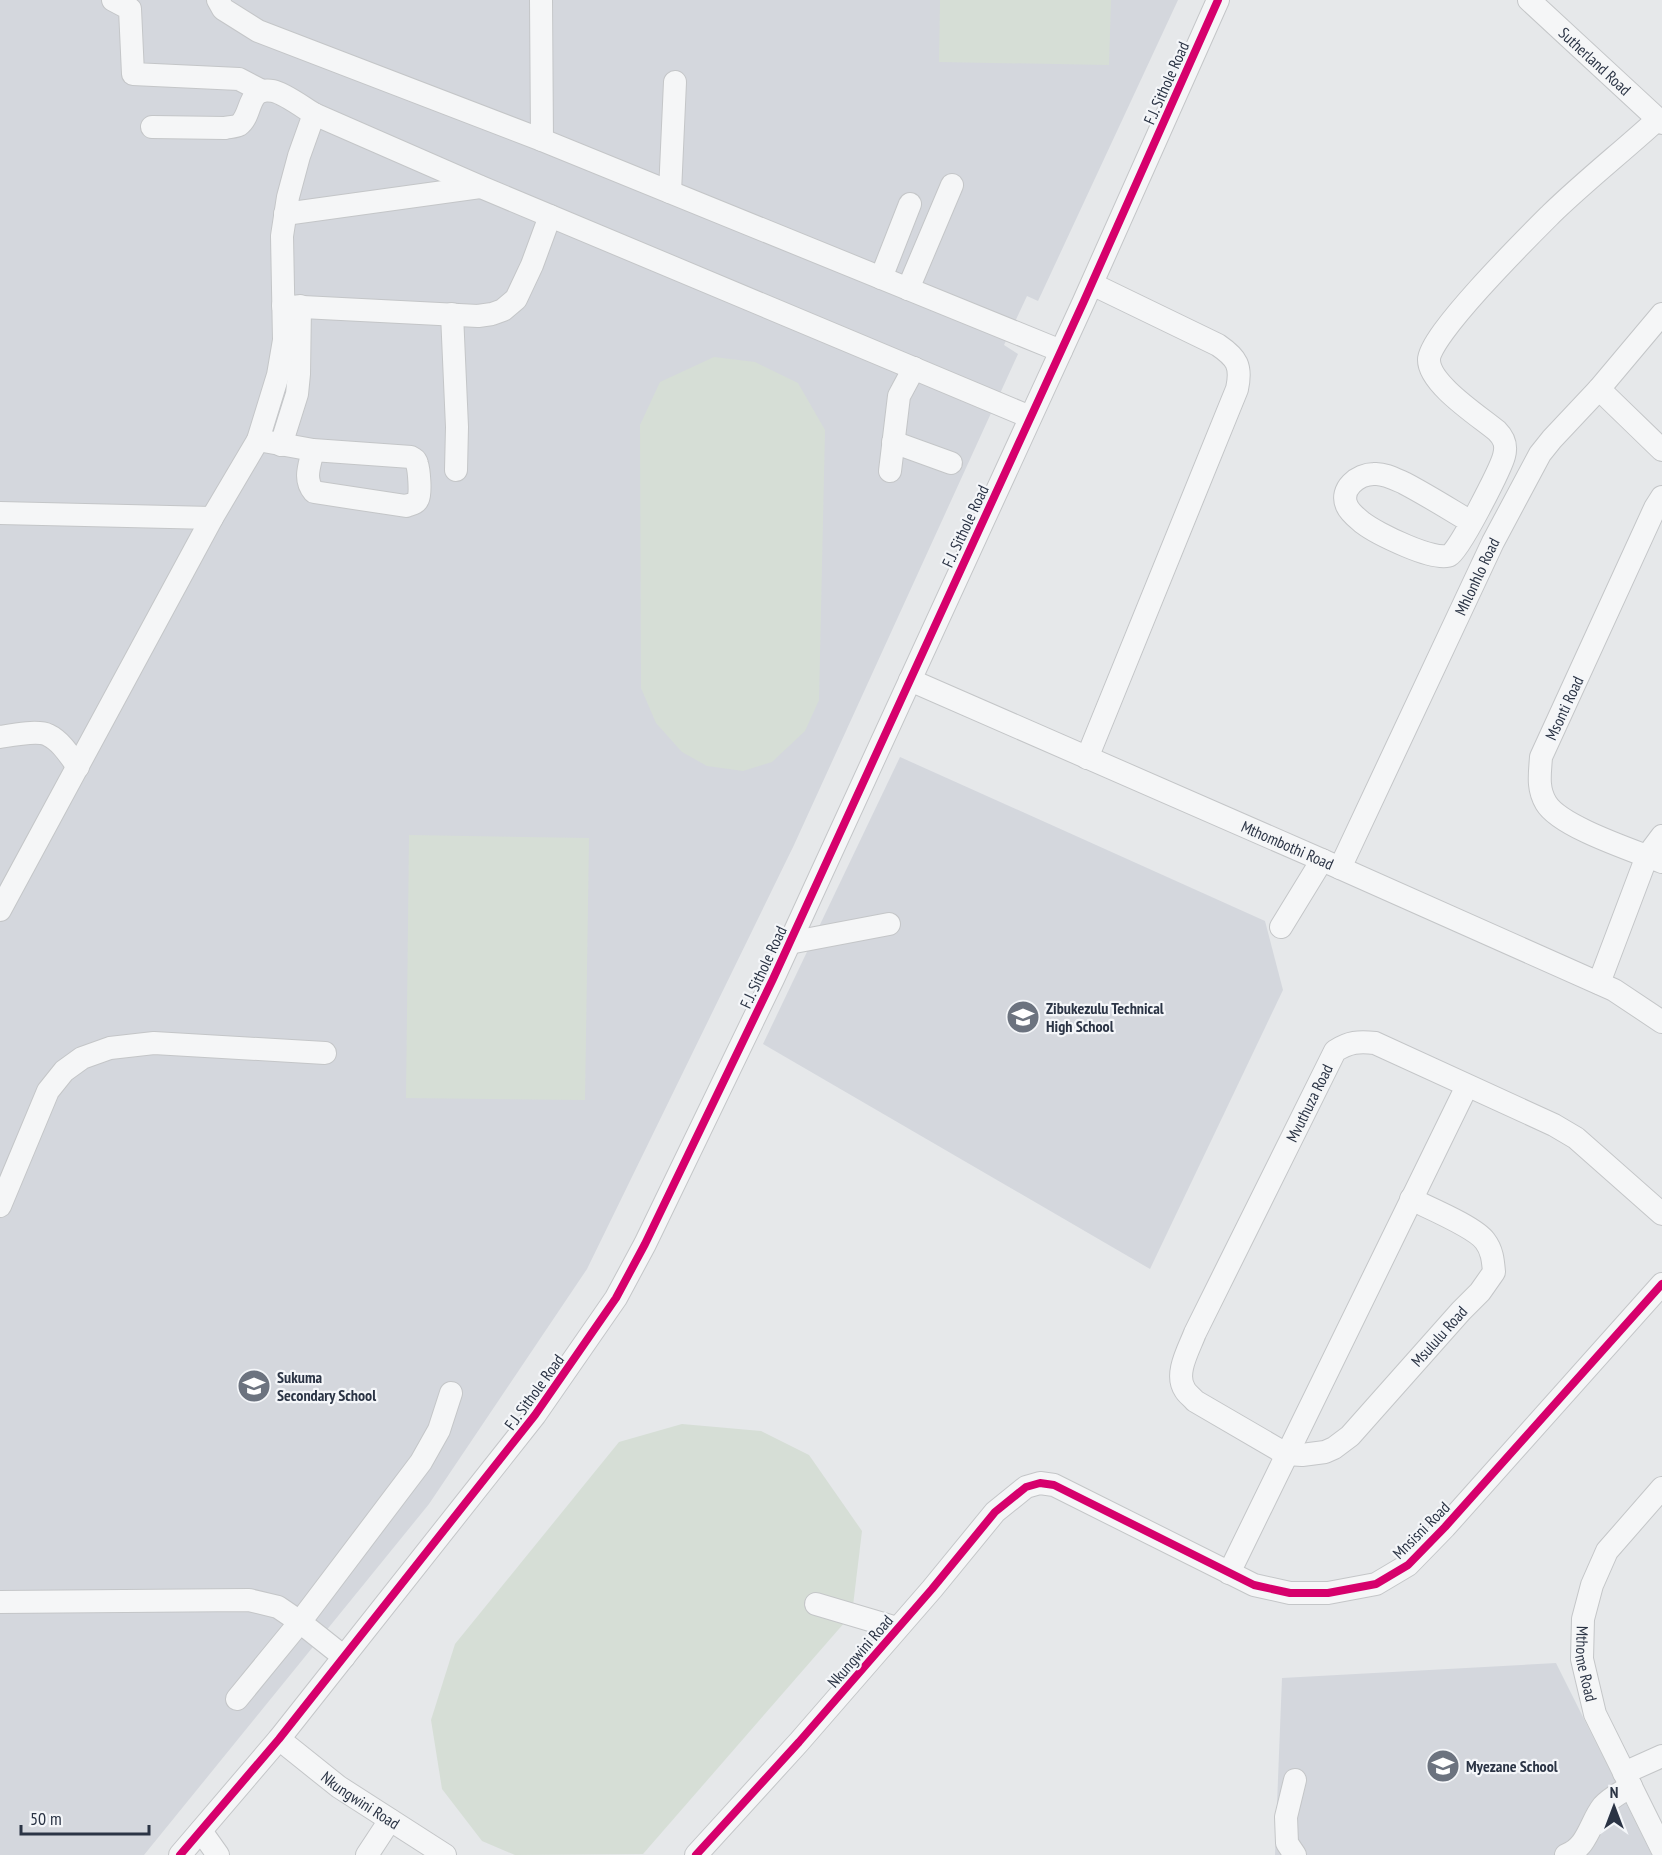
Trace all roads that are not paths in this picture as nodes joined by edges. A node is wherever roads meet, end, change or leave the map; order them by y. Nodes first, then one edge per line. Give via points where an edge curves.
1 (113, 0) edge
2 (218, 0) edge
3 (541, 0) edge
4 (1218, 0) edge
5 (1528, 0) edge
6 (675, 82) dead end
7 (262, 91) junction
8 (315, 114) junction
9 (1660, 121) edge
10 (152, 127) dead end
11 (542, 140) junction
12 (952, 185) dead end
13 (481, 187) junction
14 (670, 192) junction
15 (909, 204) dead end
16 (285, 214) junction
17 (550, 216) junction
18 (881, 278) junction
19 (1092, 284) junction
20 (908, 289) junction
21 (292, 306) junction
22 (452, 314) junction
23 (1662, 314) edge
24 (1061, 351) junction
25 (914, 368) junction
26 (1599, 389) junction
27 (1030, 417) junction
28 (258, 440) junction
29 (893, 442) junction
30 (280, 445) junction
31 (313, 450) junction
32 (1662, 450) edge
33 (951, 464) dead end
34 (456, 470) dead end
35 (890, 471) dead end
36 (1662, 497) edge
37 (0, 513) edge
38 (212, 518) junction
39 (1471, 522) junction
40 (909, 680) junction
41 (0, 737) edge
42 (1087, 758) junction
43 (78, 767) junction
44 (1662, 836) edge
45 (1654, 859) edge
46 (1331, 864) junction
47 (0, 910) edge
48 (889, 924) dead end
49 (1281, 927) dead end
50 (789, 944) junction
51 (1599, 983) junction
52 (1662, 1022) edge
53 (325, 1053) dead end
54 (1467, 1086) junction
55 (1412, 1199) junction
56 (0, 1206) edge
57 (1662, 1214) edge
58 (1662, 1284) edge
59 (451, 1392) dead end
60 (1287, 1454) junction
61 (1054, 1485) joint
62 (1662, 1488) edge
63 (1229, 1573) junction
64 (0, 1602) edge
65 (816, 1604) dead end
66 (300, 1622) junction
67 (897, 1628) junction
68 (344, 1657) junction
69 (237, 1699) dead end
70 (279, 1739) junction
71 (1662, 1756) edge
72 (1295, 1780) dead end
73 (1627, 1780) junction
74 (390, 1820) junction
75 (201, 1831) junction
76 (1662, 1849) edge
77 (180, 1855) edge
78 (218, 1855) edge
79 (367, 1855) edge
80 (445, 1855) edge
81 (696, 1855) edge
82 (1295, 1855) edge
83 (1566, 1855) edge

1 - 7 street via 130,9 133,74 239,80
2 - 11 street via 223,9 258,31
3 - 11 street
4 - 19 street, F.J. Sithole Road
5 - 9 street, Sutherland Road
6 - 14 street
7 - 8 street via 274,91
7 - 10 street via 251,102 242,121 234,126
8 - 13 street
8 - 16 street
9 - 39 street via 1552,213 1454,317 1430,349 1428,360 1439,383 1504,438 1504,456
11 - 14 street
12 - 20 street
13 - 16 street
13 - 17 street
14 - 18 street
15 - 18 street
16 - 21 street via 282,236
17 - 22 street via 516,299 492,314
17 - 25 street
18 - 20 street
19 - 24 street, F.J. Sithole Road
19 - 42 street via 1218,345 1231,354 1240,375
20 - 24 street
21 - 22 street
21 - 28 street via 278,375
21 - 30 street via 299,374 297,394
22 - 34 street
23 - 26 street, Mhlonhlo Road
24 - 27 street, F.J. Sithole Road
25 - 27 street
25 - 29 street via 899,396
26 - 32 street
26 - 46 street, Mhlonhlo Road via 1544,448
27 - 40 street, F.J. Sithole Road
28 - 30 street
28 - 38 street
29 - 33 street
29 - 35 street
30 - 31 street
31 - 31 street via 411,457 418,465 418,500 406,506 315,492 307,477
36 - 45 street, Msonti Road via 1541,757 1539,781 1546,802 1557,815 1576,827
37 - 38 street
38 - 43 street
39 - 39 street via 1453,554 1439,557 1422,553 1365,525 1353,515 1345,496 1353,481 1362,477 1390,477
40 - 42 street, Mthombothi Road
40 - 50 street, F.J. Sithole Road
41 - 43 street via 47,734
42 - 46 street, Mthombothi Road
43 - 47 street
44 - 45 street
45 - 51 street
46 - 49 street, Mhlonhlo Road
46 - 51 street, Mthombothi Road
48 - 50 street
50 - 68 street, F.J. Sithole Road via 616,1298 535,1415
51 - 52 street, Mthombothi Road
53 - 56 street via 154,1043 110,1048 82,1058 64,1071 48,1091
54 - 55 street
54 - 57 street, Mvuthuza Road via 1576,1138
54 - 60 street, Mvuthuza Road via 1375,1043 1347,1043 1335,1050 1200,1323 1182,1368 1184,1389 1196,1401
55 - 60 street
55 - 60 street, Msululu Road via 1484,1239 1492,1254 1494,1272 1350,1436 1325,1452
58 - 63 street, Mnsisni Road via 1408,1565 1376,1584 1328,1593 1290,1593 1254,1585
59 - 66 street via 439,1430 421,1462
60 - 63 street
61 - 63 street, Mnsisni Road
61 - 67 street, Nkungwini Road via 1026,1487 995,1512
62 - 73 street, Mthome Road via 1607,1551 1583,1619 1582,1659 1595,1714
64 - 66 street via 249,1600 278,1607
65 - 67 street
66 - 68 street
66 - 69 street
67 - 81 street, Nkungwini Road
68 - 70 street, F.J. Sithole Road
70 - 74 street, Nkungwini Road via 339,1787
70 - 75 street, F.J. Sithole Road
71 - 73 street
72 - 82 street via 1286,1817 1287,1843
73 - 76 street, Mthome Road
73 - 83 street via 1604,1805 1575,1852
74 - 79 street
74 - 80 street, Nkungwini Road
75 - 77 street, F.J. Sithole Road
75 - 78 street

